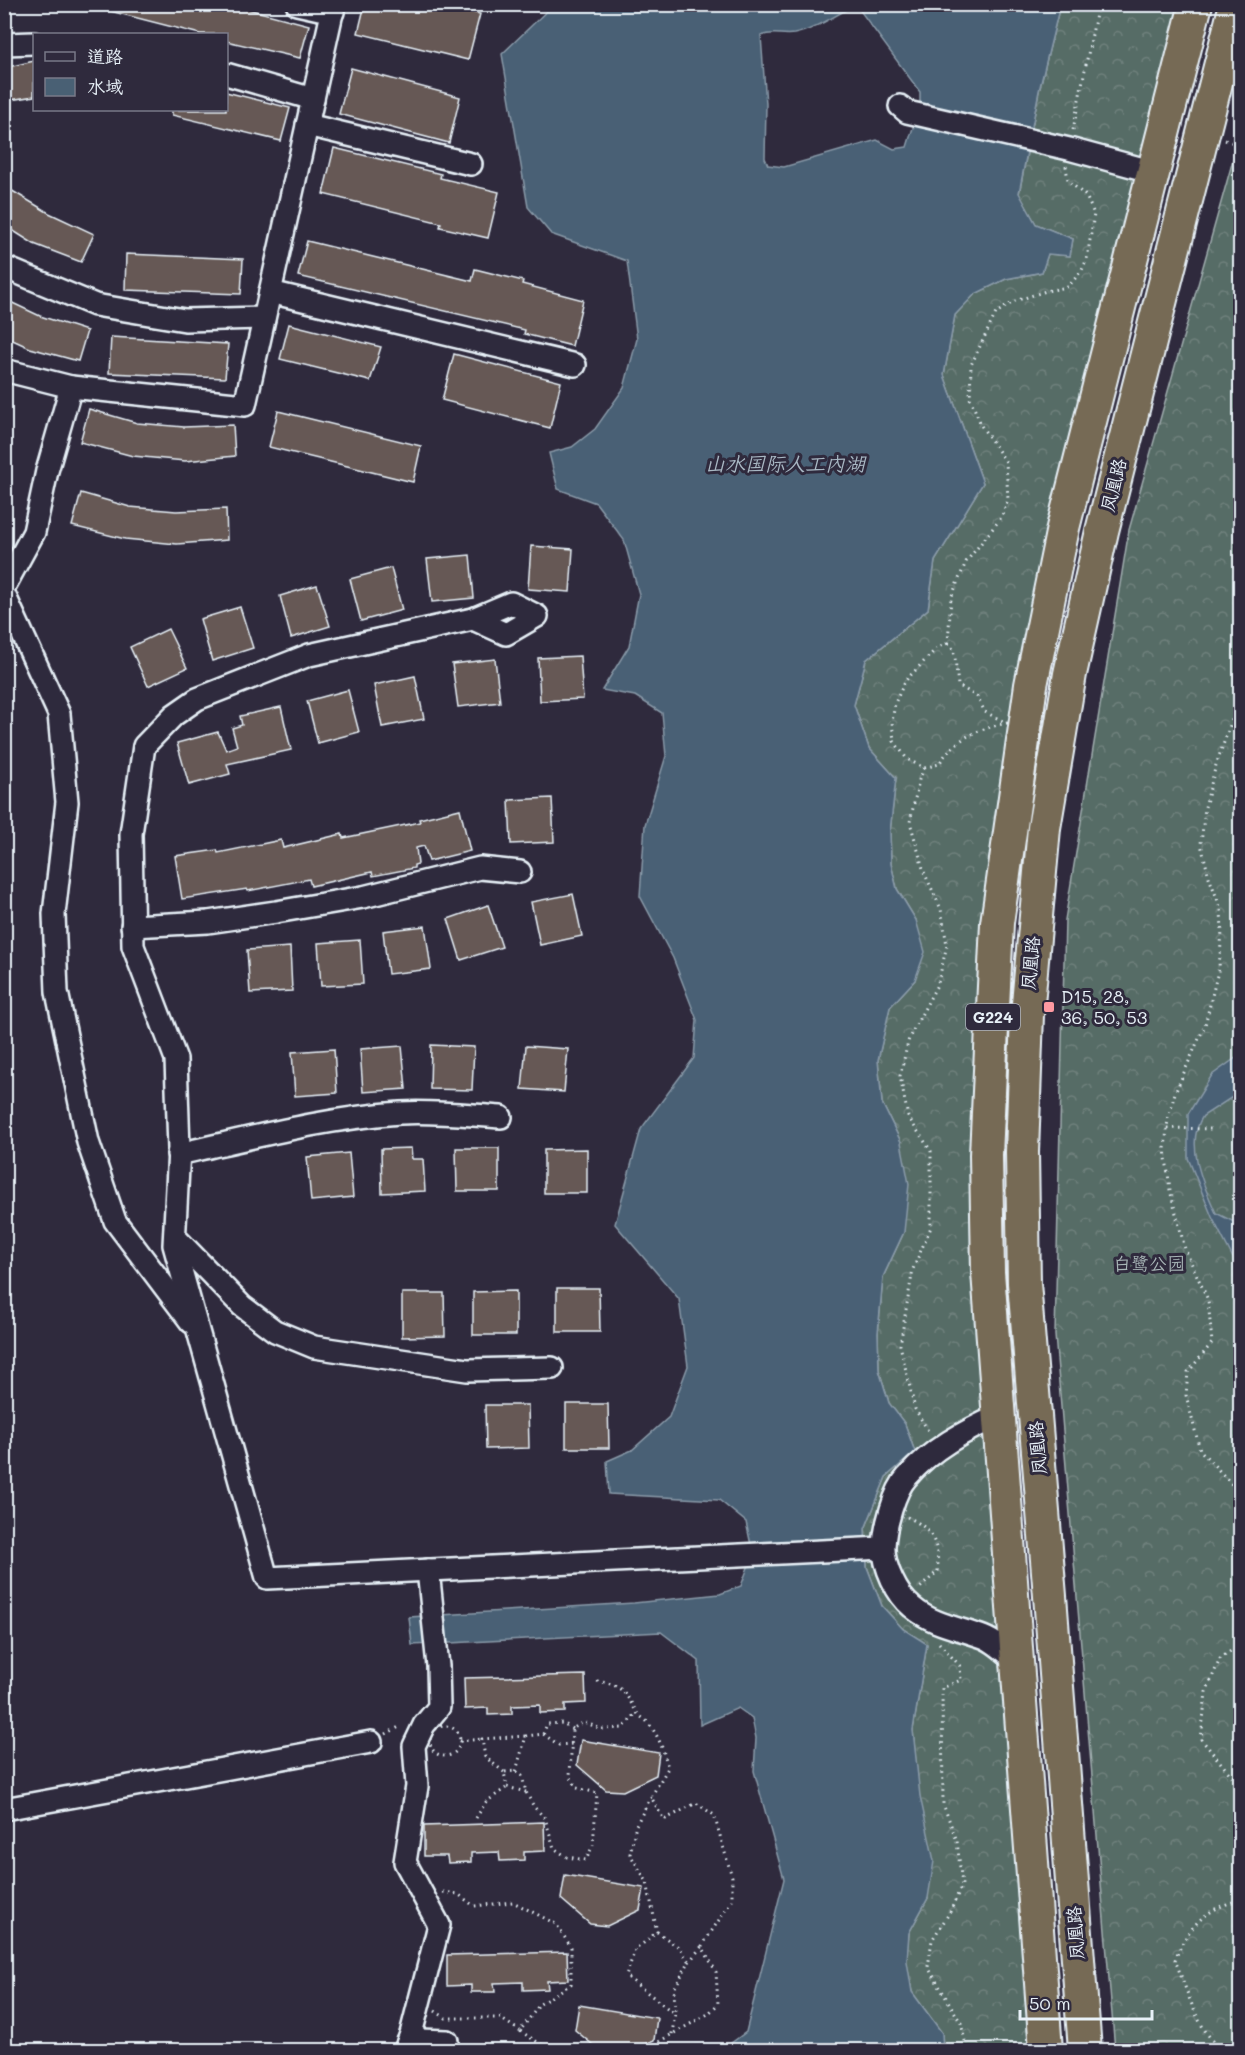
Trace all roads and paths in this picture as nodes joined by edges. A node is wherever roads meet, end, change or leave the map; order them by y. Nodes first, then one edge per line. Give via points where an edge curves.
1 (297, 4) edge
2 (1098, 4) edge
3 (1196, 4) edge
4 (1236, 4) edge
5 (333, 8) edge
6 (33, 43) edge
7 (4, 44) edge
8 (228, 75) edge
9 (313, 99) junction
10 (904, 109) dead end
11 (307, 125) junction
12 (1060, 147) junction
13 (471, 164) dead end
14 (1154, 172) junction
15 (4, 267) edge
16 (270, 292) junction
17 (264, 318) junction
18 (575, 365) dead end
19 (4, 370) edge
20 (70, 387) junction
21 (4, 587) edge
22 (4, 594) edge
23 (473, 619) dead end
24 (948, 644) junction
25 (1240, 698) edge
26 (924, 768) junction
27 (520, 872) dead end
28 (132, 926) junction
29 (501, 1117) dead end
30 (1167, 1128) junction
31 (1214, 1129) dead end
32 (178, 1154) junction
33 (174, 1237) junction
34 (198, 1332) junction
35 (552, 1368) dead end
36 (998, 1416) junction
37 (938, 1449) junction
38 (1240, 1493) edge
39 (892, 1510) junction
40 (883, 1548) junction
41 (428, 1570) junction
42 (907, 1602) junction
43 (931, 1638) dead end
44 (1240, 1644) edge
45 (1017, 1662) junction
46 (597, 1681) dead end
47 (636, 1714) junction
48 (572, 1729) junction
49 (543, 1734) junction
50 (526, 1736) junction
51 (482, 1739) junction
52 (460, 1741) junction
53 (371, 1742) dead end
54 (572, 1744) junction
55 (516, 1771) junction
56 (504, 1772) junction
57 (1240, 1785) edge
58 (507, 1787) junction
59 (526, 1792) junction
60 (651, 1797) junction
61 (4, 1809) edge
62 (476, 1818) dead end
63 (417, 1886) junction
64 (1240, 1900) edge
65 (657, 1932) junction
66 (702, 1946) junction
67 (688, 1962) junction
68 (429, 2006) dead end
69 (675, 2014) junction
70 (520, 2031) junction
71 (672, 2034) junction
72 (447, 2041) dead end
73 (406, 2046) edge
74 (550, 2050) edge
75 (644, 2050) edge
76 (967, 2050) edge
77 (1046, 2050) edge
78 (1084, 2050) edge
79 (1221, 2050) edge

1 - 5 street
2 - 12 path
3 - 14 highway, 凤凰路 / G224
4 - 78 highway, 凤凰路 / G224 via 1102,531 1070,674 1044,828 1027,1015 1022,1152 1024,1283
5 - 9 street
6 - 7 street
8 - 9 street
9 - 11 street
10 - 12 street
11 - 13 street
11 - 16 street
12 - 14 street
12 - 24 path via 1068,181 1086,196 1094,214 1091,238 1082,270 1068,287 1015,301 996,313 971,365 970,398 982,427 1006,462 1008,500 1001,518 966,562 951,598
14 - 36 highway, 凤凰路 / G224 via 1061,539 1031,685 997,923 986,1155 988,1272
15 - 17 street via 94,305 185,320
16 - 17 street
16 - 18 street
17 - 20 street via 245,405
19 - 20 street
20 - 21 street via 46,471 34,532
22 - 34 street via 59,714 67,802 54,914 57,992 88,1142 115,1221
23 - 28 street via 309,655 197,699 174,715 144,746 131,834
24 - 26 path via 938,647 905,681 895,703 894,741 907,759
24 - 26 path via 954,650 958,685 977,697 985,712 1007,723 981,728 947,751 939,764
25 - 30 path via 1216,765 1201,844 1221,909 1219,967 1205,1025 1175,1093
26 - 37 path via 910,822 924,872 941,909 947,945 938,983 909,1038 900,1076 908,1117 931,1151 931,1227 913,1269 900,1345 915,1409
27 - 28 street via 480,868 374,895 286,910 208,922
28 - 32 street via 133,946 176,1059
29 - 32 street via 390,1114 325,1122
30 - 31 path
30 - 38 path via 1165,1149 1170,1190 1185,1249 1208,1300 1212,1343 1188,1372 1186,1395 1200,1450
32 - 33 street
33 - 34 street
33 - 35 street via 242,1306 275,1330 314,1347 467,1370
34 - 41 street via 267,1578
36 - 37 street
36 - 45 highway, 凤凰路 / G224
37 - 39 street via 905,1479
39 - 40 street
39 - 42 path via 929,1530 938,1554 938,1571
40 - 41 street
40 - 42 street via 900,1595
41 - 63 street via 439,1707 414,1746 424,1786 405,1862
42 - 45 street via 934,1621 986,1638
43 - 76 path via 960,1666 961,1680 942,1688 942,1764 943,1804 957,1841 962,1885 932,1940 928,1967 961,2023
44 - 57 path via 1220,1659 1206,1692 1201,1739
45 - 77 highway, 凤凰路 / G224
46 - 47 path via 613,1684 625,1692
47 - 48 path via 623,1728 601,1729 584,1722
47 - 60 path via 648,1722 661,1742 668,1768
48 - 49 path via 563,1723 548,1724
48 - 54 path
49 - 50 path
49 - 54 path via 559,1745
50 - 51 path
50 - 55 path
51 - 52 path
51 - 56 path via 485,1757
52 - 52 path via 457,1732 448,1726 434,1731 430,1739 434,1753 444,1757 457,1751
53 - 61 street
54 - 59 path via 570,1777 577,1788 597,1793 593,1845 586,1860 567,1857 554,1848 545,1818
55 - 56 path
55 - 59 path via 522,1776
56 - 58 path
58 - 59 path
58 - 62 path via 486,1802
60 - 65 path via 636,1825 630,1854 647,1882
60 - 66 path via 664,1820 696,1803 714,1815 732,1877 732,1900
63 - 70 path via 458,1894 474,1906 513,1902 556,1924 571,1947 571,1983 540,2004
63 - 73 street via 439,1925
64 - 79 path via 1225,1904 1197,1922 1175,1959 1190,2003
65 - 67 path via 680,1948
65 - 69 path via 635,1950 626,1976
66 - 67 path
66 - 71 path via 716,1972 718,2004
67 - 69 path via 674,1989
68 - 70 path via 446,2018 500,2018
69 - 71 path
70 - 74 path
71 - 75 path
72 - 73 street via 420,2040

